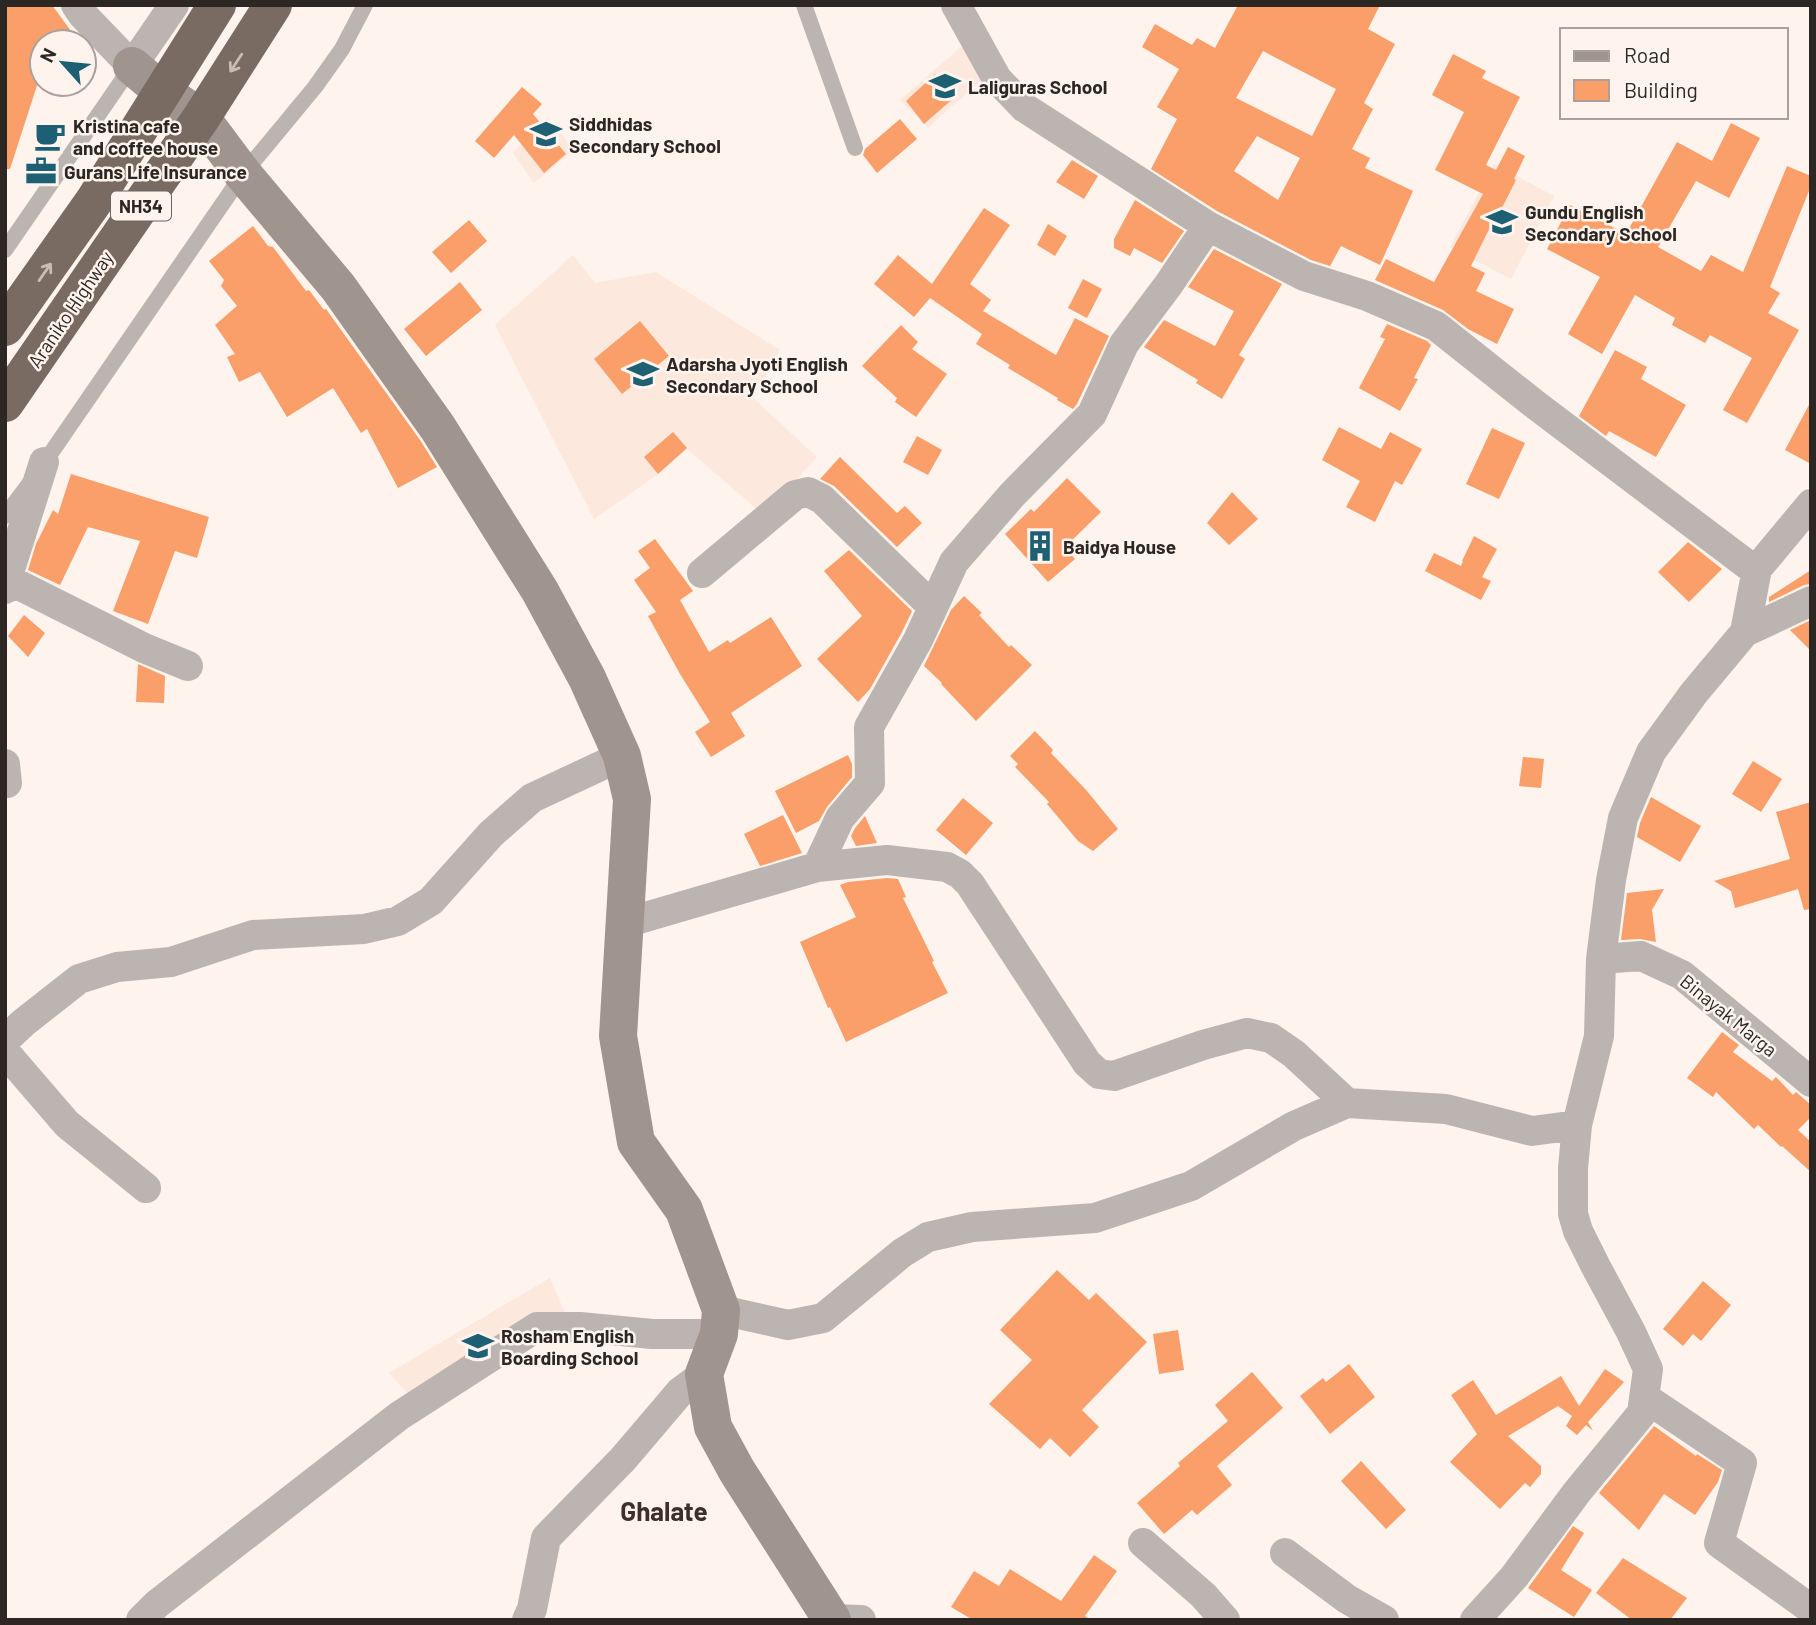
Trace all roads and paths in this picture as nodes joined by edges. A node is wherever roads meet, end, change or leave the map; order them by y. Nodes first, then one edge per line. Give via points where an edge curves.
1 (76, 5) edge
2 (174, 5) edge
3 (217, 5) edge
4 (273, 5) edge
5 (365, 5) edge
6 (804, 5) edge
7 (956, 5) edge
8 (132, 66) junction
9 (163, 92) junction
10 (201, 118) junction
11 (855, 148) dead end
12 (243, 174) junction
13 (1208, 226) junction
14 (5, 250) edge
15 (5, 327) edge
16 (5, 403) edge
17 (44, 462) junction
18 (1811, 504) edge
19 (5, 516) edge
20 (1757, 569) junction
21 (702, 573) dead end
22 (6, 584) edge
23 (1811, 601) edge
24 (933, 607) junction
25 (1745, 632) junction
26 (188, 666) dead end
27 (622, 756) junction
28 (817, 867) junction
29 (625, 923) junction
30 (1601, 959) junction
31 (5, 1040) edge
32 (5, 1052) edge
33 (1811, 1082) edge
34 (1347, 1103) junction
35 (1577, 1125) junction
36 (146, 1188) dead end
37 (720, 1322) junction
38 (704, 1374) junction
39 (1644, 1397) junction
40 (1143, 1543) dead end
41 (1285, 1553) dead end
42 (1811, 1609) edge
43 (841, 1619) edge
44 (141, 1620) edge
45 (527, 1620) edge
46 (1225, 1620) edge
47 (1384, 1620) edge
48 (1475, 1620) edge

1 - 8 street
2 - 8 street
3 - 9 highway, NH34
4 -> 10 highway, Araniko Highway / NH34
5 - 12 lane via 316,87
6 - 11 lane
7 - 13 street via 998,79 1025,108
8 - 9 main road
8 - 14 lane
9 - 10 main road
15 -> 9 highway, NH34 via 94,201
10 - 12 main road
10 - 16 highway, Araniko Highway / NH34
12 - 17 lane
12 - 27 main road via 338,287 438,428 540,591
13 - 20 street via 1304,276 1367,296 1436,326
13 - 24 street via 1124,344 1092,414 954,562
17 - 19 lane
17 - 22 street
18 - 20 street
20 - 25 street
21 - 24 street via 795,495 808,492 821,499
22 - 26 street
23 - 25 street
24 - 28 street via 869,727 870,783 840,818
25 - 30 street via 1651,752 1623,818
27 - 29 main road via 632,799
27 - 31 street via 532,799 491,834 432,901 398,921 364,929 253,935 171,962 117,967 79,979
28 - 29 street
28 - 34 street via 887,860 947,867 960,874 1087,1063 1099,1074 1114,1076 1247,1033 1271,1038 1294,1054
29 - 37 main road via 618,1036 636,1142 684,1210
30 - 33 street, Binayak Marga via 1641,956 1682,975
30 - 35 street via 1599,1036
32 - 36 street via 66,1124
34 - 35 street via 1446,1109 1532,1131
34 - 37 street via 1294,1126 1191,1186 1095,1218 972,1227 928,1237 823,1318 788,1325
35 - 39 street via 1573,1214 1648,1369
37 - 38 main road
37 - 44 street via 652,1334 537,1327 399,1416
38 - 43 main road via 713,1427 737,1472
38 - 45 street via 680,1392 546,1538
39 - 42 street via 1742,1463 1719,1543
39 - 48 street via 1642,1412
40 - 46 street
41 - 47 street

